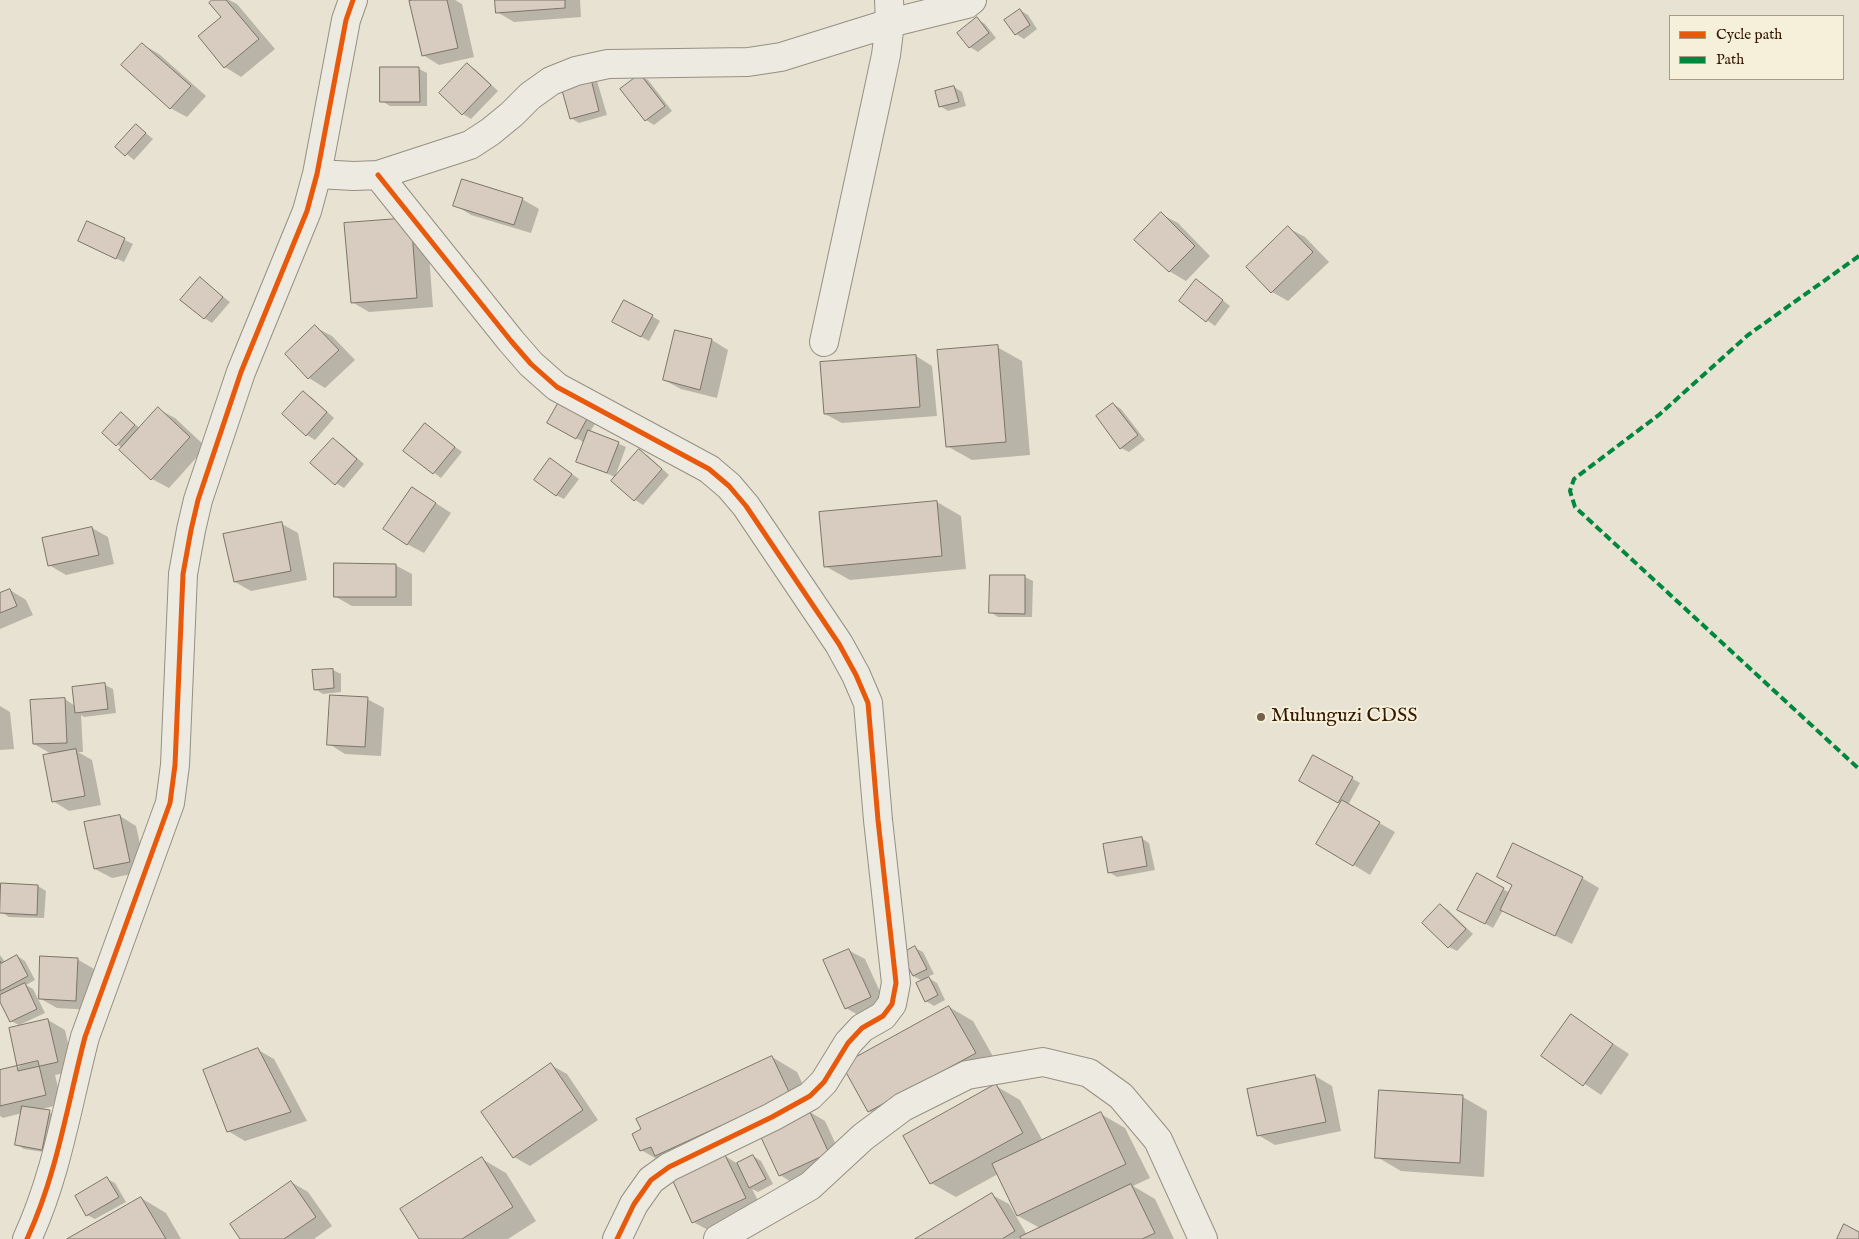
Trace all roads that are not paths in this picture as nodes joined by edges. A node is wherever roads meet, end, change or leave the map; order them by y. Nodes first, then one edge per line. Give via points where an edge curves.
1 (353, 0) edge
2 (972, 0) edge
3 (890, 11) edge
4 (317, 174) junction
5 (378, 175) junction
6 (824, 342) dead end
7 (27, 1239) edge
8 (617, 1239) edge
9 (718, 1239) edge
10 (1203, 1239) edge

1 - 4 street via 346,20
2 - 3 street via 967,4
3 - 5 street via 781,57 748,62 608,64 576,71 550,81 490,132 470,144
3 - 6 street via 886,55
4 - 5 street
4 - 7 street via 307,211 241,372 198,500 183,574 175,765 170,804 85,1038 62,1140
5 - 8 street via 510,341 537,370 557,387 700,464 729,486 746,506 839,644 868,703 896,983 892,1004 883,1016 862,1028 824,1082 810,1096 669,1167 651,1180 634,1204
9 - 10 street via 810,1186 863,1137 903,1107 967,1075 1043,1062 1089,1073 1121,1096 1158,1140

